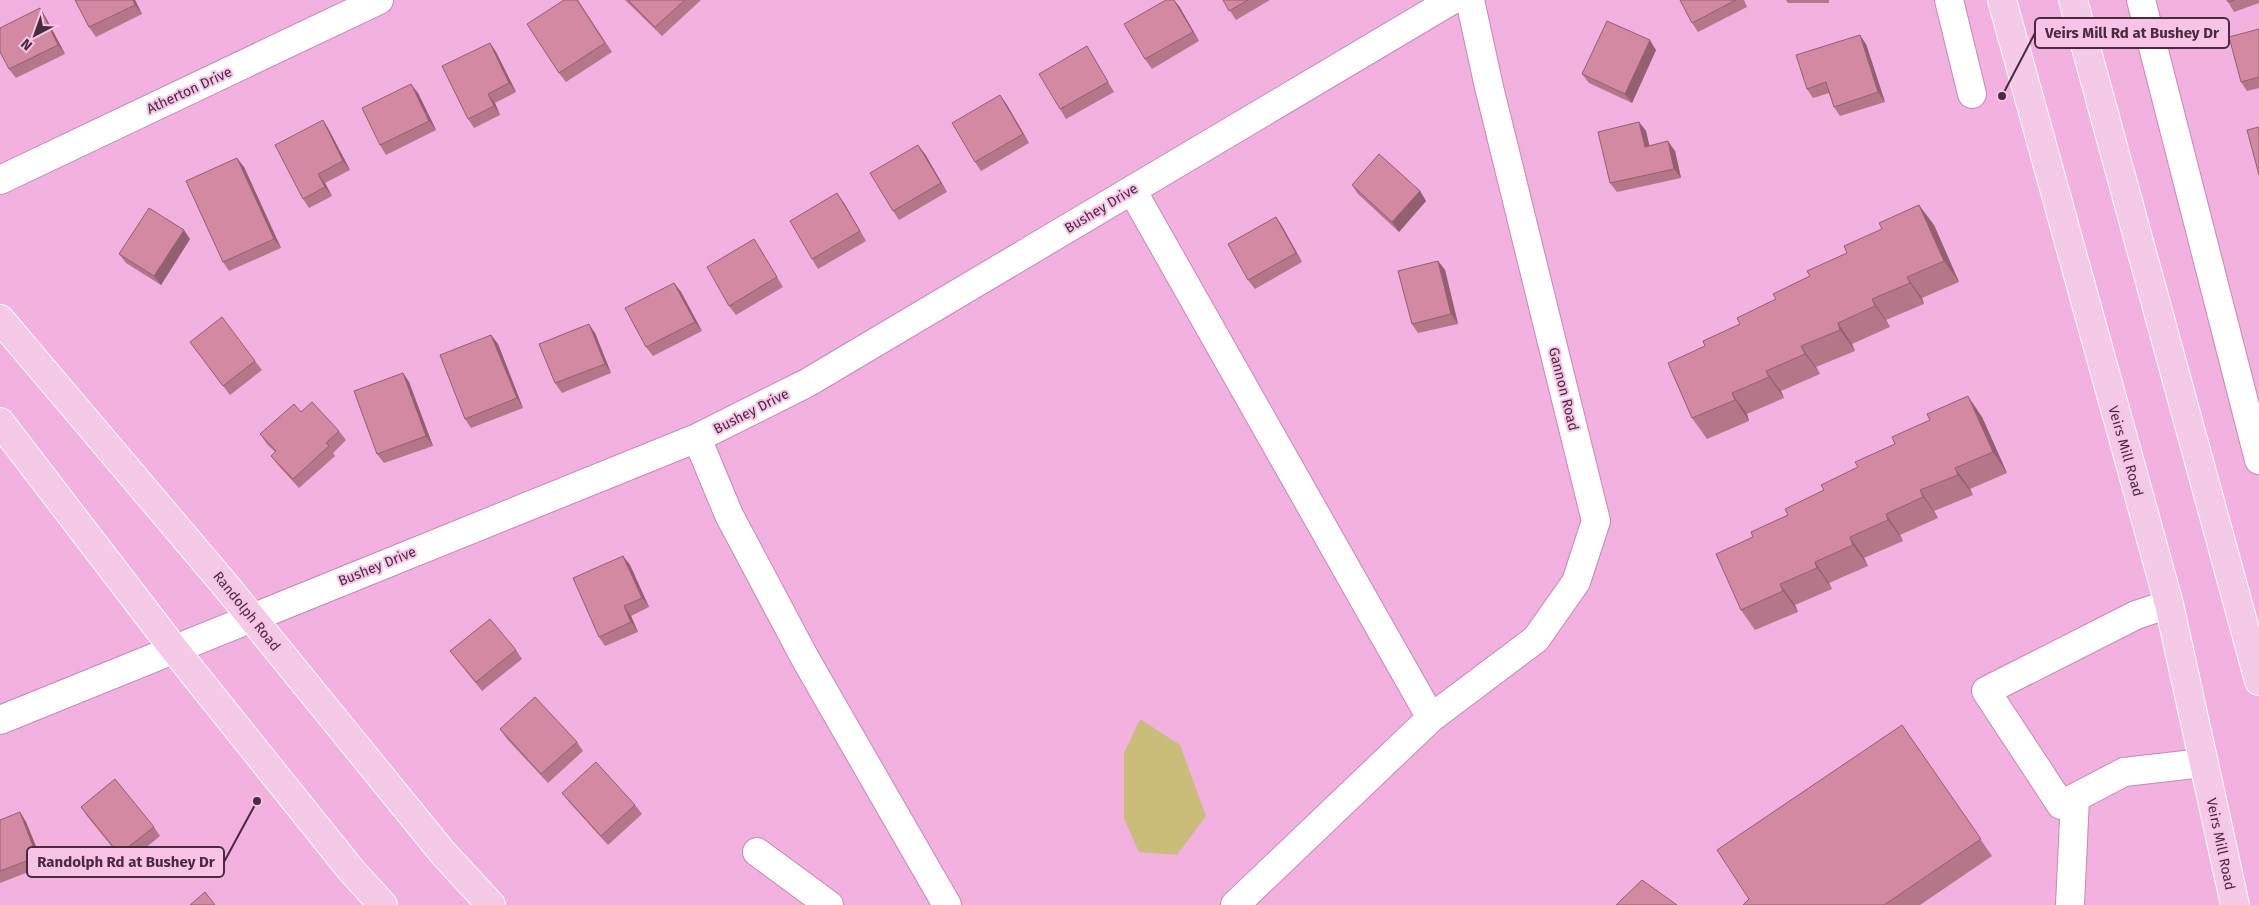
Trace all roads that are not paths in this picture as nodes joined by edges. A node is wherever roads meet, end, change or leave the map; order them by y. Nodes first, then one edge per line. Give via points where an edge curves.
1 (379, 0) edge
2 (1452, 0) edge
3 (1470, 0) edge
4 (1949, 0) edge
5 (2002, 0) edge
6 (2073, 0) edge
7 (2141, 0) edge
8 (1972, 94) dead end
9 (0, 180) edge
10 (1132, 190) junction
11 (0, 319) edge
12 (0, 422) edge
13 (697, 438) junction
14 (2259, 460) edge
15 (2169, 604) junction
16 (252, 617) junction
17 (174, 649) junction
18 (2259, 681) edge
19 (1431, 718) junction
20 (0, 720) edge
21 (2204, 763) junction
22 (2074, 798) junction
23 (757, 852) dead end
24 (382, 905) edge
25 (491, 905) edge
26 (829, 905) edge
27 (947, 905) edge
28 (1235, 905) edge
29 (2070, 905) edge
30 (2234, 905) edge

1 - 9 street, Atherton Drive
2 - 10 street, Bushey Drive
3 - 19 street, Gannon Road via 1596,521 1576,582 1536,639
4 - 8 street
5 - 15 main road, Veirs Mill Road
6 - 18 main road
7 - 14 street
10 - 13 street, Bushey Drive via 807,383
10 - 19 street
11 - 16 main road, Randolph Road
12 - 17 main road
13 - 16 street, Bushey Drive
13 - 27 street via 729,515 806,660
15 - 21 main road, Veirs Mill Road
15 - 22 street via 2136,615 1986,691 2061,805
16 - 17 street, Bushey Drive
16 - 25 main road, Randolph Road via 443,853
17 - 20 street, Bushey Drive
17 - 24 main road
19 - 28 street, Gannon Road
21 - 22 street via 2124,772
21 - 30 main road, Veirs Mill Road
22 - 29 street
23 - 26 street

